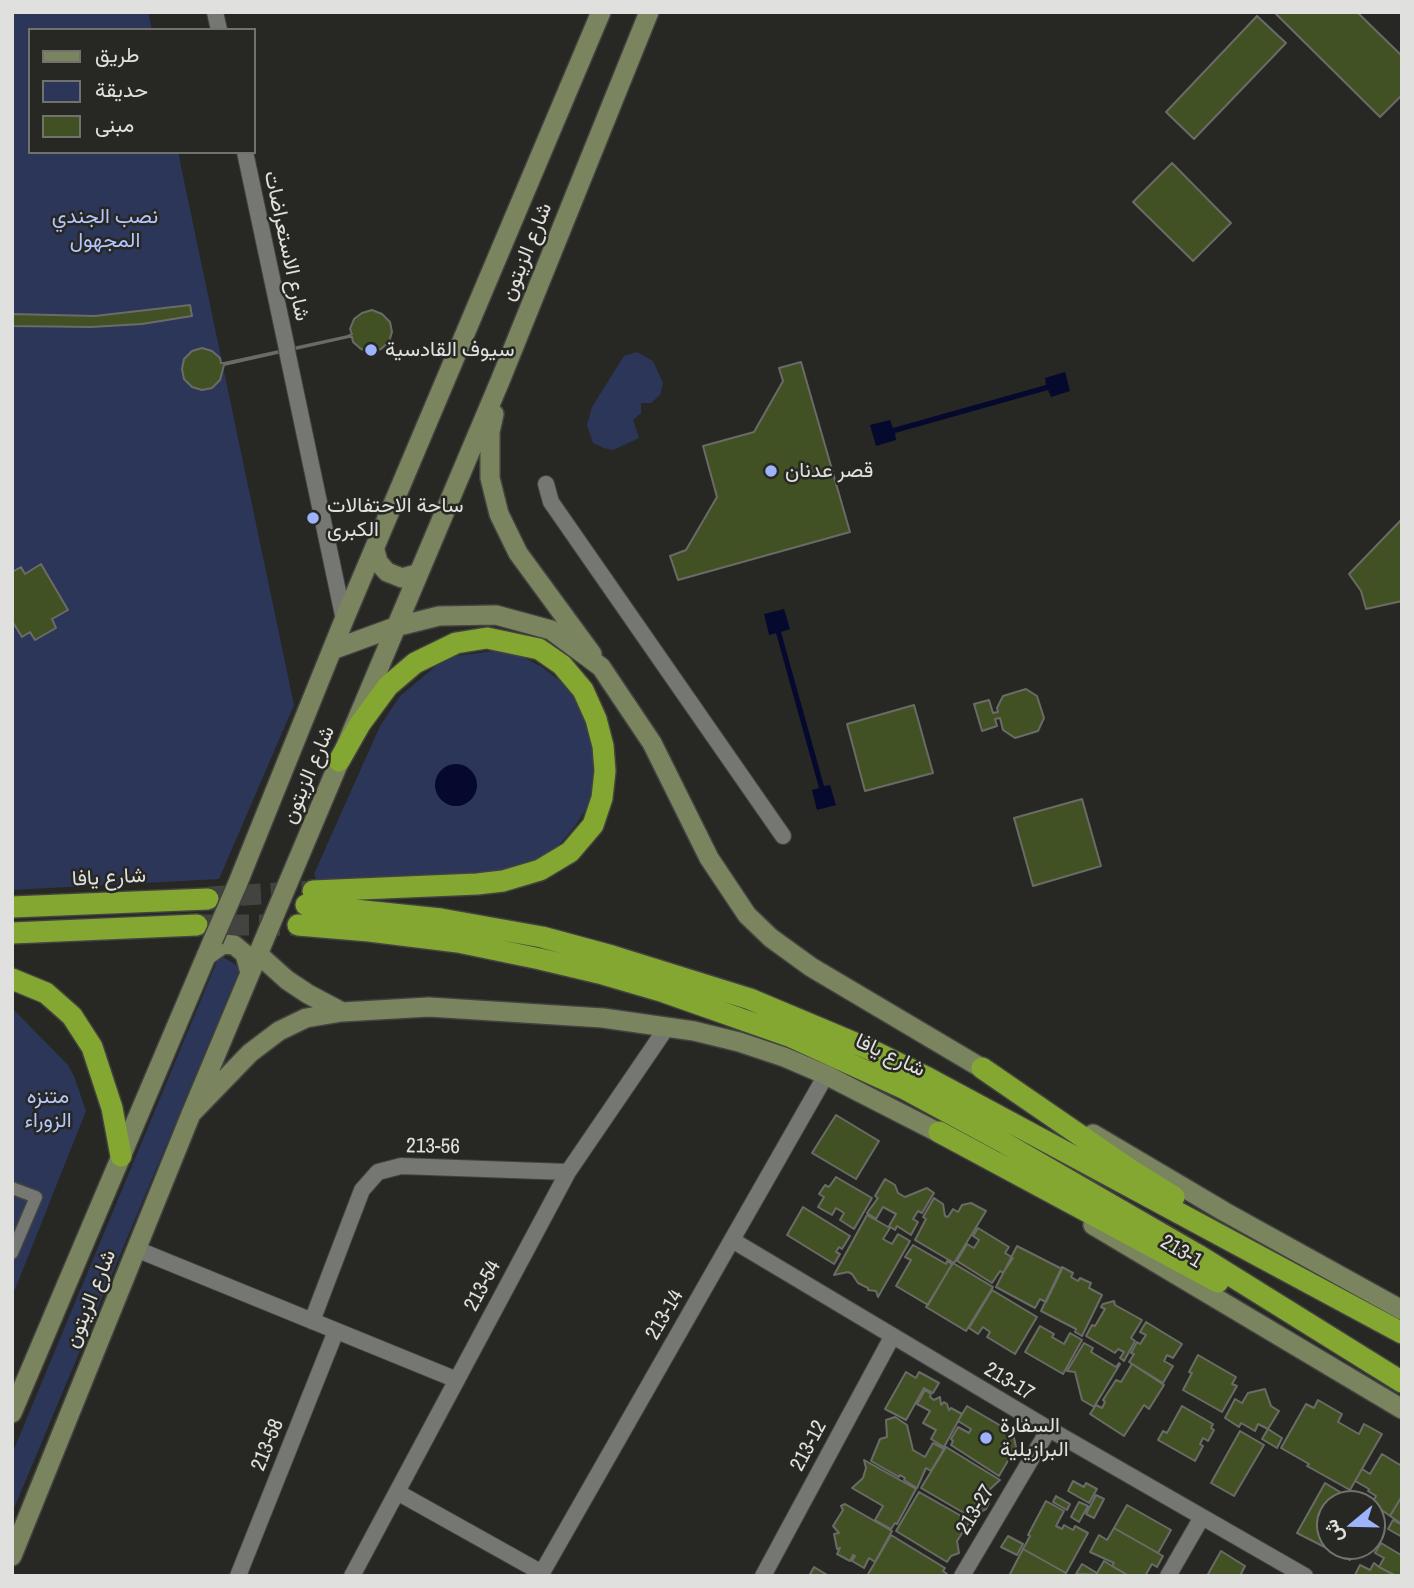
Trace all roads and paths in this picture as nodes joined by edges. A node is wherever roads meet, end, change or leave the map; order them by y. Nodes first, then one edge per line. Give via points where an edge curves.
1 (601, 12) edge
2 (649, 12) edge
3 (245, 154) edge
4 (500, 381) junction
5 (546, 484) dead end
6 (375, 550) junction
7 (417, 573) junction
8 (344, 620) junction
9 (394, 627) junction
10 (332, 650) junction
11 (601, 667) junction
12 (339, 761) junction
13 (783, 836) dead end
14 (204, 898) tunnel mouth
15 (12, 907) edge
16 (306, 907) junction
17 (12, 933) edge
18 (205, 941) junction
19 (261, 947) junction
20 (250, 973) junction
21 (12, 979) edge
22 (342, 1012) junction
23 (667, 1027) junction
24 (982, 1068) joint
25 (826, 1076) junction
26 (191, 1114) junction
27 (939, 1132) junction
28 (121, 1156) junction
29 (568, 1172) junction
30 (12, 1188) edge
31 (732, 1240) junction
32 (135, 1250) junction
33 (12, 1253) edge
34 (312, 1321) junction
35 (1399, 1324) edge
36 (336, 1331) junction
37 (892, 1337) junction
38 (1380, 1370) junction
39 (457, 1380) junction
40 (1402, 1382) edge
41 (1402, 1409) edge
42 (12, 1413) edge
43 (1049, 1429) junction
44 (397, 1492) junction
45 (1202, 1517) junction
46 (12, 1556) edge
47 (541, 1574) edge
48 (239, 1576) edge
49 (352, 1576) edge
50 (763, 1576) edge
51 (962, 1576) edge
52 (1168, 1576) edge
53 (1305, 1576) edge

1 - 6 main road, شارع الزيتون
2 - 4 main road, شارع الزيتون
3 - 8 street, شارع الاستعراضات
4 - 7 main road, شارع الزيتون
4 - 11 main road via 490,432 491,478 499,514 518,553
5 - 13 street via 551,502
6 - 7 main road via 387,572 402,578
6 - 8 main road, شارع الزيتون
7 - 9 main road, شارع الزيتون
8 - 10 main road, شارع الزيتون
9 - 10 main road
9 - 11 main road via 439,616 496,615 551,630
9 - 12 main road, شارع الزيتون
10 - 18 main road, شارع الزيتون, bridge via 237,885
11 - 24 main road via 652,743 709,858 747,915 811,967
12 - 16 highway via 388,686 415,663 456,643 487,638 538,649 562,665 583,690 596,719 605,771 593,825 570,852 540,870 503,881
12 - 19 main road, شارع الزيتون, bridge
14 - 15 highway, شارع يافا
16 - 35 highway, شارع يافا via 441,919 542,937 750,999 928,1078
16 - 38 highway, شارع يافا via 369,930 540,959 664,992 789,1036 905,1089 1001,1141 1198,1255
17 - 18 highway
18 - 20 main road via 234,945 245,954
18 - 28 main road, شارع الزيتون
19 - 20 main road, شارع الزيتون
19 - 22 main road via 287,980
20 - 26 main road, شارع الزيتون
21 - 28 highway via 46,993 72,1016 92,1047 112,1108
22 - 23 main road, 213-1 via 429,1007 567,1015
22 - 26 main road, 213-1 via 306,1018 279,1031 250,1053
23 - 25 main road, 213-1 via 738,1042
23 - 29 street, 213-54
24 - 35 highway via 1239,1239
25 - 27 main road, 213-1
25 - 31 street, 213-14
26 - 32 main road, شارع الزيتون
27 - 38 highway
27 - 41 main road, 213-1
28 - 42 main road, شارع الزيتون
29 - 34 street, 213-56 via 401,1166 378,1172 362,1190
29 - 39 street, 213-54
30 - 33 street via 36,1197
31 - 37 street, 213-17
31 - 47 street, 213-14
32 - 34 street
32 - 46 main road, شارع الزيتون
34 - 36 street
36 - 39 street
36 - 48 street, 213-58
37 - 43 street, 213-17
37 - 50 street, 213-12
38 - 40 highway, شارع يافا
39 - 44 street, 213-54
43 - 45 street, 213-17
43 - 51 street, 213-27
44 - 47 street
44 - 49 street, 213-54
45 - 52 street
45 - 53 street, 213-17

